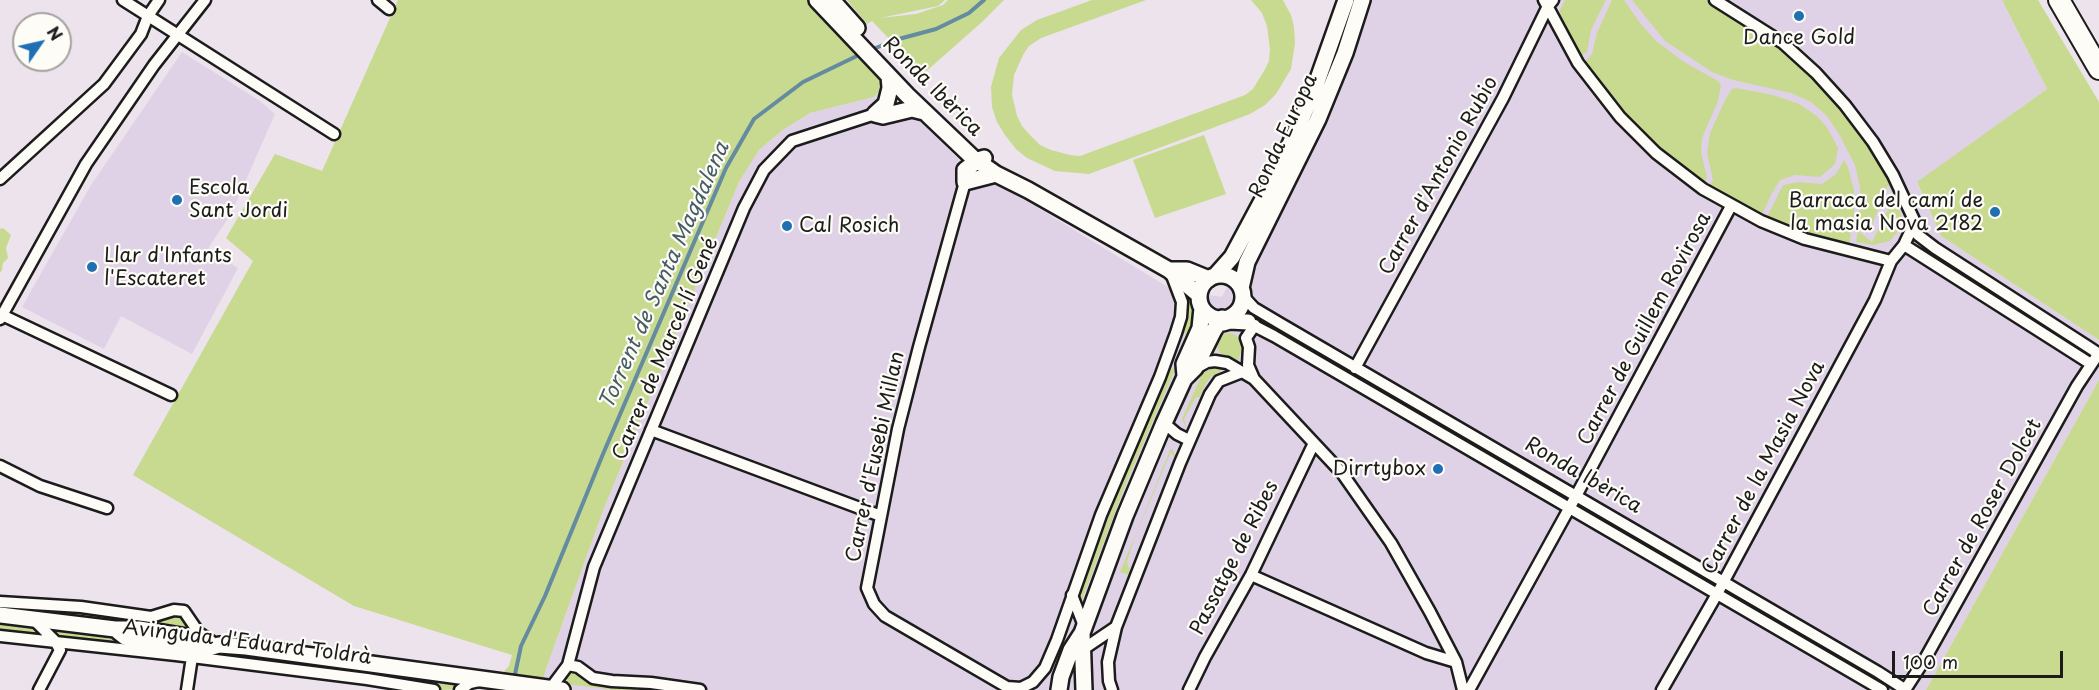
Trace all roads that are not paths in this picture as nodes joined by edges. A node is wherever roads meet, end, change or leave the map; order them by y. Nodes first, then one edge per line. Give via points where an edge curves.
1 (123, 0) edge
2 (159, 0) edge
3 (205, 0) edge
4 (378, 0) edge
5 (817, 0) edge
6 (832, 0) edge
7 (1346, 0) edge
8 (1362, 0) edge
9 (1715, 0) edge
10 (2059, 0) edge
11 (2070, 0) edge
12 (1548, 2) edge
13 (389, 9) dead end
14 (148, 16) junction
15 (178, 35) junction
16 (858, 36) junction
17 (2099, 54) edge
18 (878, 58) junction
19 (2099, 69) edge
20 (890, 76) junction
21 (924, 112) junction
22 (875, 114) junction
23 (334, 134) dead end
24 (959, 146) junction
25 (982, 159) junction
26 (996, 174) junction
27 (965, 176) junction
28 (0, 179) edge
29 (1028, 190) junction
30 (1731, 206) junction
31 (1913, 226) junction
32 (1904, 245) junction
33 (1891, 261) junction
34 (1169, 270) junction
35 (1205, 288) junction
36 (1244, 291) junction
37 (1, 317) edge
38 (1223, 320) junction
39 (1252, 324) junction
40 (1188, 353) junction
41 (2091, 364) junction
42 (1355, 368) junction
43 (1190, 372) junction
44 (1242, 372) junction
45 (1160, 377) junction
46 (1254, 379) junction
47 (171, 395) dead end
48 (1164, 423) junction
49 (651, 430) junction
50 (1190, 440) junction
51 (1314, 443) junction
52 (0, 466) edge
53 (1576, 496) junction
54 (108, 508) dead end
55 (1569, 508) junction
56 (881, 516) junction
57 (1251, 575) junction
58 (1723, 582) junction
59 (1717, 594) junction
60 (1072, 595) junction
61 (0, 602) edge
62 (5, 617) edge
63 (33, 618) junction
64 (1116, 627) junction
65 (115, 629) junction
66 (1083, 629) junction
67 (189, 631) junction
68 (0, 636) edge
69 (55, 641) junction
70 (215, 643) junction
71 (167, 646) junction
72 (1082, 650) junction
73 (192, 657) junction
74 (1049, 660) joint
75 (1456, 662) junction
76 (568, 665) junction
77 (484, 679) junction
78 (1063, 686) edge
79 (550, 689) edge
80 (39, 690) edge
81 (187, 690) edge
82 (434, 690) edge
83 (460, 690) edge
84 (700, 690) edge
85 (1051, 690) edge
86 (1084, 690) edge
87 (1112, 690) edge
88 (1189, 690) edge
89 (1463, 690) edge
90 (1469, 690) edge
91 (1662, 690) edge
92 (1882, 690) edge
93 (1905, 690) edge

1 - 14 street
2 - 14 street
3 - 15 street
4 - 13 street
5 - 16 street, Ronda Ibèrica
6 - 16 street, Ronda Ibèrica
7 - 35 street, Ronda Europa via 1278,171 1232,257
8 - 36 street, Ronda Europa via 1318,119 1247,262
9 - 31 street via 1784,43 1845,105 1893,175 1914,220
10 - 19 highway
11 - 17 highway
12 - 30 street via 1578,63 1620,117 1656,153
12 - 42 street, Carrer d'Antonio Rubio via 1503,98
14 - 15 street
14 - 28 street via 141,34 104,84
15 - 23 street
15 - 37 street via 86,164
16 - 18 street, Ronda Ibèrica
18 - 20 street, Ronda Ibèrica
18 - 25 street, Ronda Ibèrica
20 - 21 street, Ronda Ibèrica
20 - 22 street via 886,104
21 - 22 street via 912,109 883,116
21 - 24 street, Ronda Ibèrica
22 - 49 street, Carrer de Marcel·lí Gené via 792,141 765,170 744,208
24 - 25 street, Ronda Ibèrica
24 - 27 street
25 - 26 street, Ronda Ibèrica
25 - 27 street
25 - 29 street, Ronda Ibèrica via 1021,178
26 - 27 street
26 - 29 street, Ronda Ibèrica
27 - 56 street, Carrer d'Eusebi Millan via 898,429
29 - 34 street, Ronda Ibèrica
30 - 33 street via 1804,239
30 - 53 street, Carrer de Guillem Rovirosa
31 - 32 street, Carrer de la Masia Nova
31 - 41 street via 1935,248 2096,352
32 - 33 street, Carrer de la Masia Nova
32 - 41 street
33 - 58 street, Carrer de la Masia Nova via 1875,300
34 - 35 street, Ronda Ibèrica via 1187,270
34 - 45 street, Ronda Europa via 1180,293 1181,317
35 - 36 street via 1232,278
35 - 38 street via 1209,315
35 - 40 street, Ronda Europa via 1200,328
36 - 38 street via 1240,307
36 - 42 street, Ronda Ibèrica via 1254,309
37 - 47 street
38 - 39 street
38 - 43 street, Ronda Europa
39 - 46 street via 1246,338 1248,365
39 - 55 street, Ronda Ibèrica
40 - 43 street, Ronda Europa via 1184,364
40 - 45 street, Ronda Europa
41 - 93 street, Carrer de Roser Dolcet
42 - 53 street, Ronda Ibèrica
43 - 44 street via 1215,361
43 - 48 street, Ronda Europa
44 - 46 street
44 - 50 street via 1219,381
45 - 60 street, Ronda Europa via 1101,515
46 - 51 street
48 - 50 street
48 - 66 street, Ronda Europa
49 - 56 street
49 - 76 street, Carrer de Marcel·lí Gené via 594,567
50 - 64 street
51 - 57 street, Passatge de Ribes
51 - 75 street via 1342,473 1391,543
52 - 54 street via 40,486
53 - 55 street, Carrer de Guillem Rovirosa
53 - 58 street, Ronda Ibèrica
55 - 59 street, Ronda Ibèrica
55 - 90 street, Carrer de Guillem Rovirosa
56 - 74 street, Carrer d'Eusebi Millan via 867,588 885,616 1007,687 1021,688 1033,682
57 - 75 street via 1426,653
57 - 88 street, Passatge de Ribes
58 - 59 street, Carrer de la Masia Nova
58 - 93 street, Ronda Ibèrica
59 - 91 street, Carrer de la Masia Nova
59 - 92 street, Ronda Ibèrica
60 - 66 street, Ronda Europa
60 - 74 street, Ronda Europa
61 - 67 street, Avinguda d'Eduard Toldrà via 81,607 151,617 184,611
62 - 63 street, Avinguda d'Eduard Toldrà
63 - 65 street, Avinguda d'Eduard Toldrà
63 - 69 street
64 - 72 street
64 - 87 street via 1108,663
65 - 67 street, Avinguda d'Eduard Toldrà
65 - 71 street, Avinguda d'Eduard Toldrà via 139,642
66 - 72 street, Ronda Europa
66 - 78 street, Ronda Europa via 1071,650
67 - 70 street, Avinguda d'Eduard Toldrà
67 - 71 street via 183,643
68 - 69 street, Avinguda d'Eduard Toldrà
69 - 73 street, Avinguda d'Eduard Toldrà
69 - 80 street via 60,650
70 - 71 street, Avinguda d'Eduard Toldrà via 206,649
70 - 77 street, Avinguda d'Eduard Toldrà
72 - 78 street, Ronda Europa
72 - 86 street
73 - 81 street
73 - 82 street, Avinguda d'Eduard Toldrà
75 - 89 street
76 - 79 street, Avinguda d'Eduard Toldrà
76 - 84 street via 593,678
77 - 79 street, Avinguda d'Eduard Toldrà
77 - 83 street
78 - 85 street

